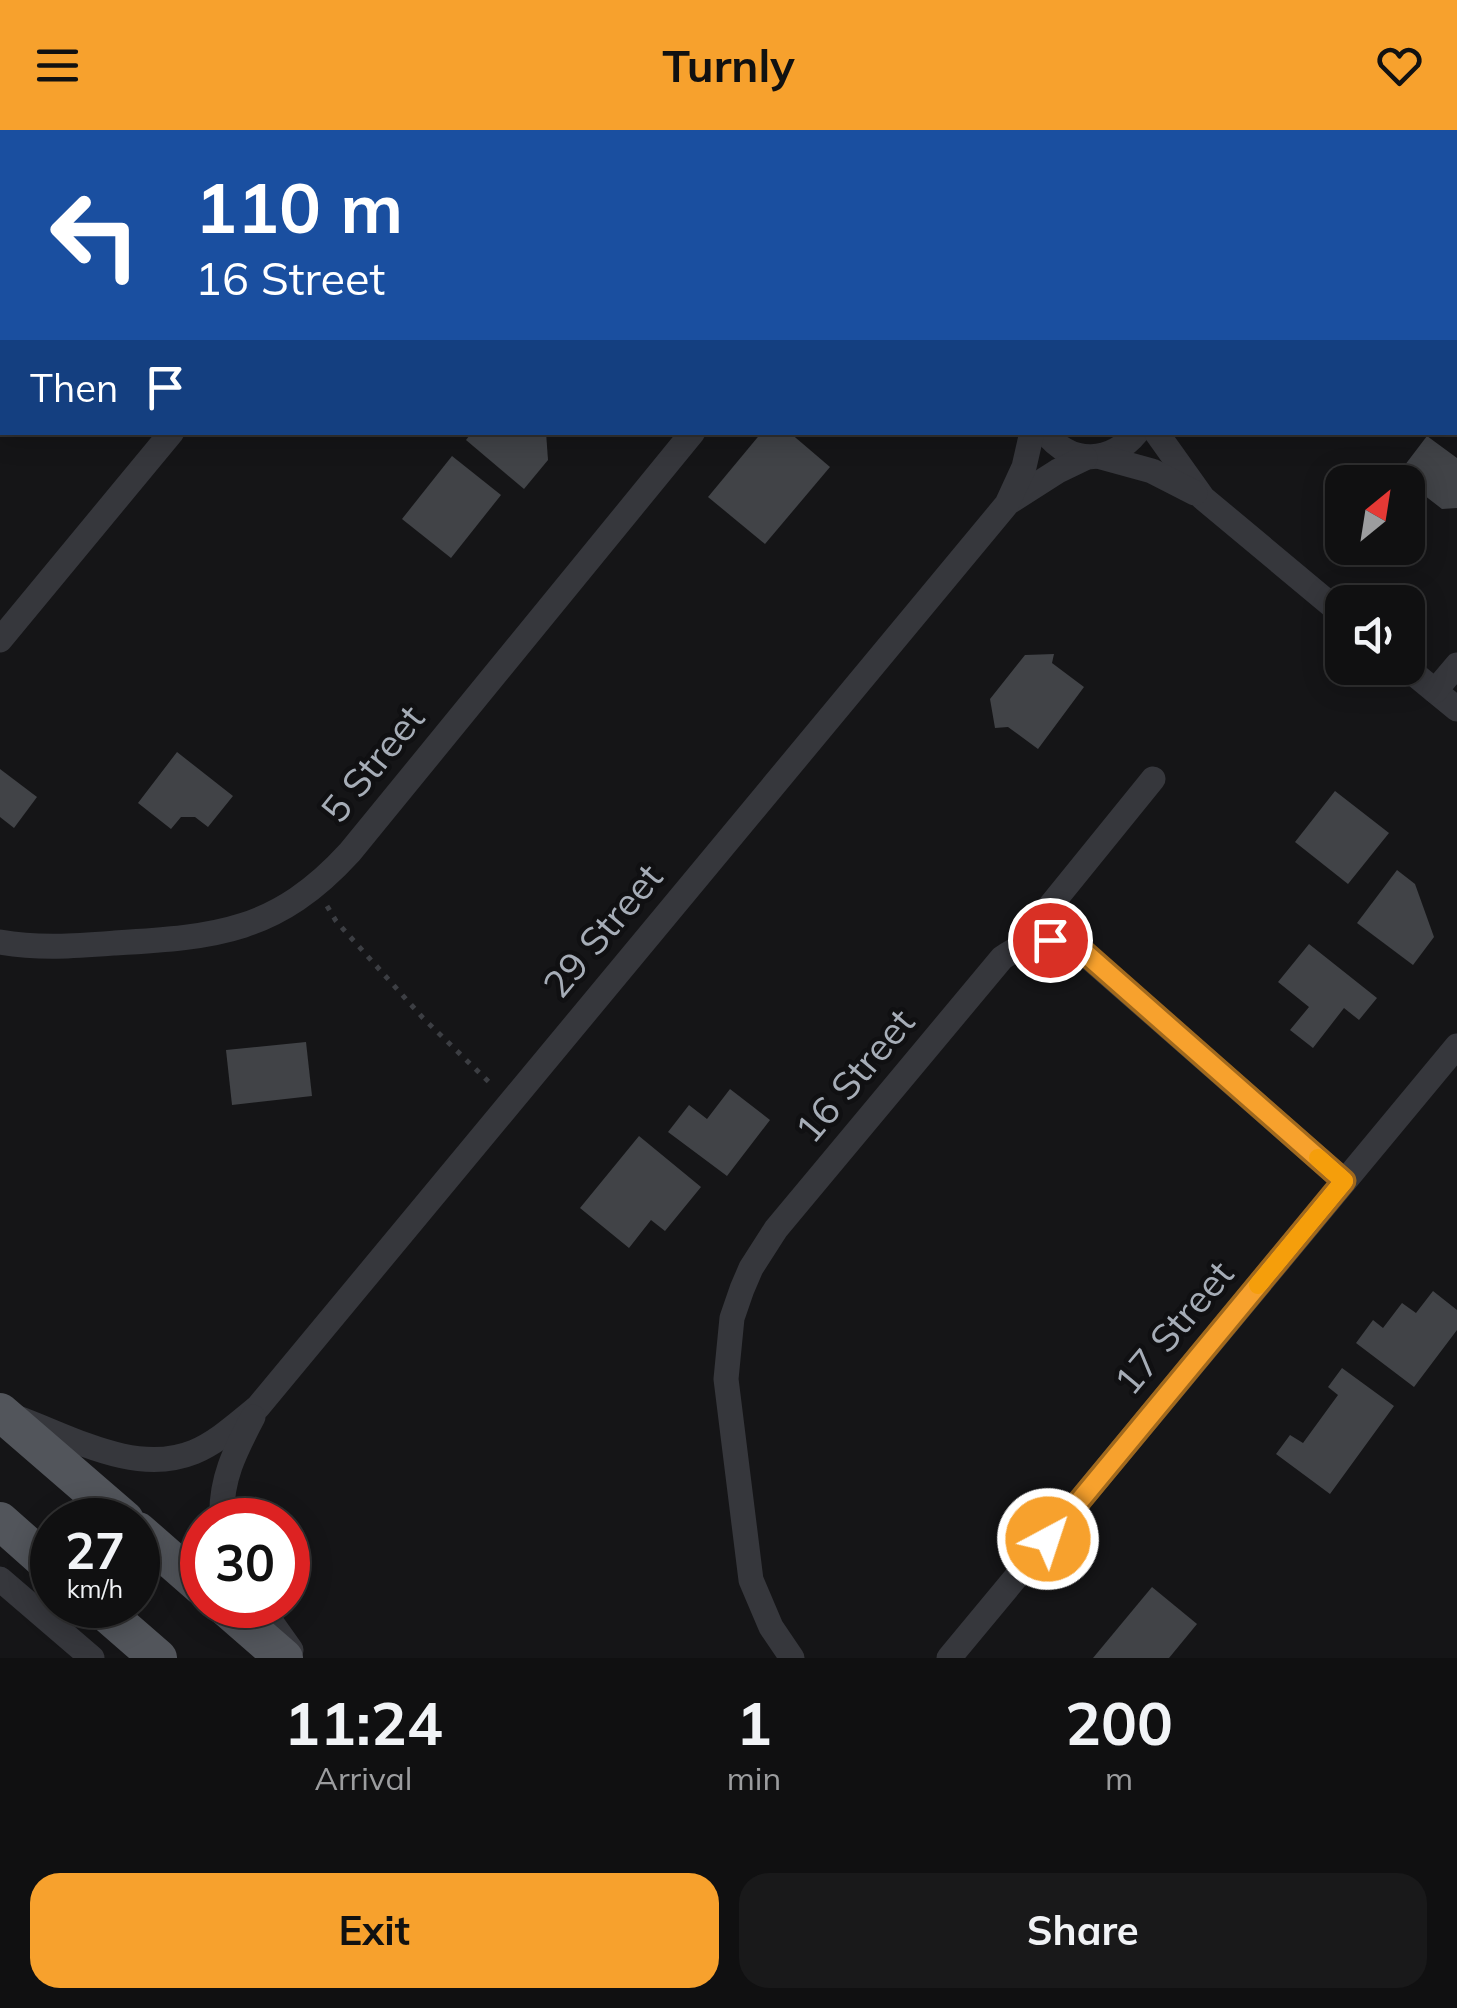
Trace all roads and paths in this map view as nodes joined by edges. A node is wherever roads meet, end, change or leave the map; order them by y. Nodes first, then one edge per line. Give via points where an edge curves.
1 (170, 435) edge
2 (691, 435) edge
3 (1031, 435) edge
4 (1048, 435) edge
5 (1134, 435) edge
6 (1158, 435) edge
7 (1093, 457) junction
8 (1204, 498) junction
9 (1007, 504) junction
10 (1325, 600) edge
11 (0, 640) edge
12 (1457, 664) edge
13 (1425, 683) edge
14 (1435, 691) junction
15 (1457, 709) edge
16 (1153, 779) dead end
17 (315, 887) junction
18 (1036, 940) junction
19 (0, 942) edge
20 (1457, 1046) edge
21 (510, 1102) junction
22 (1344, 1181) junction
23 (258, 1407) junction
24 (0, 1411) edge
25 (100, 1498) edge
26 (222, 1498) edge
27 (0, 1521) edge
28 (30, 1547) edge
29 (160, 1550) edge
30 (180, 1568) edge
31 (0, 1579) edge
32 (123, 1628) edge
33 (249, 1628) edge
34 (275, 1628) edge
35 (92, 1658) edge
36 (158, 1658) edge
37 (284, 1658) edge
38 (297, 1658) edge
39 (792, 1658) edge
40 (949, 1658) edge

1 - 11 street
2 - 17 street, 5 Street
3 - 9 street, 29 Street
4 - 7 street via 1057,446
5 - 7 street, 29 Street via 1116,452
6 - 8 street
7 - 8 street via 1152,471
7 - 9 street, 29 Street
8 - 10 street
9 - 21 street, 29 Street
12 - 14 street
13 - 14 street
14 - 15 street
16 - 18 street via 1046,911
17 - 19 street, 5 Street via 282,910 222,933 41,948
17 - 21 path via 336,921 423,1018
18 - 22 street via 1084,952
18 - 39 street, 16 Street via 1002,958 776,1229 732,1318 726,1379 751,1580
20 - 22 street, 17 Street
21 - 23 street, 29 Street
22 - 40 street, 17 Street
23 - 24 street, 29 Street via 212,1443 159,1460 126,1458
23 - 26 street, 29 Street via 228,1466
24 - 25 main road
27 - 28 main road
29 - 30 main road
31 - 35 street
32 - 36 main road
33 - 37 main road
34 - 38 street

